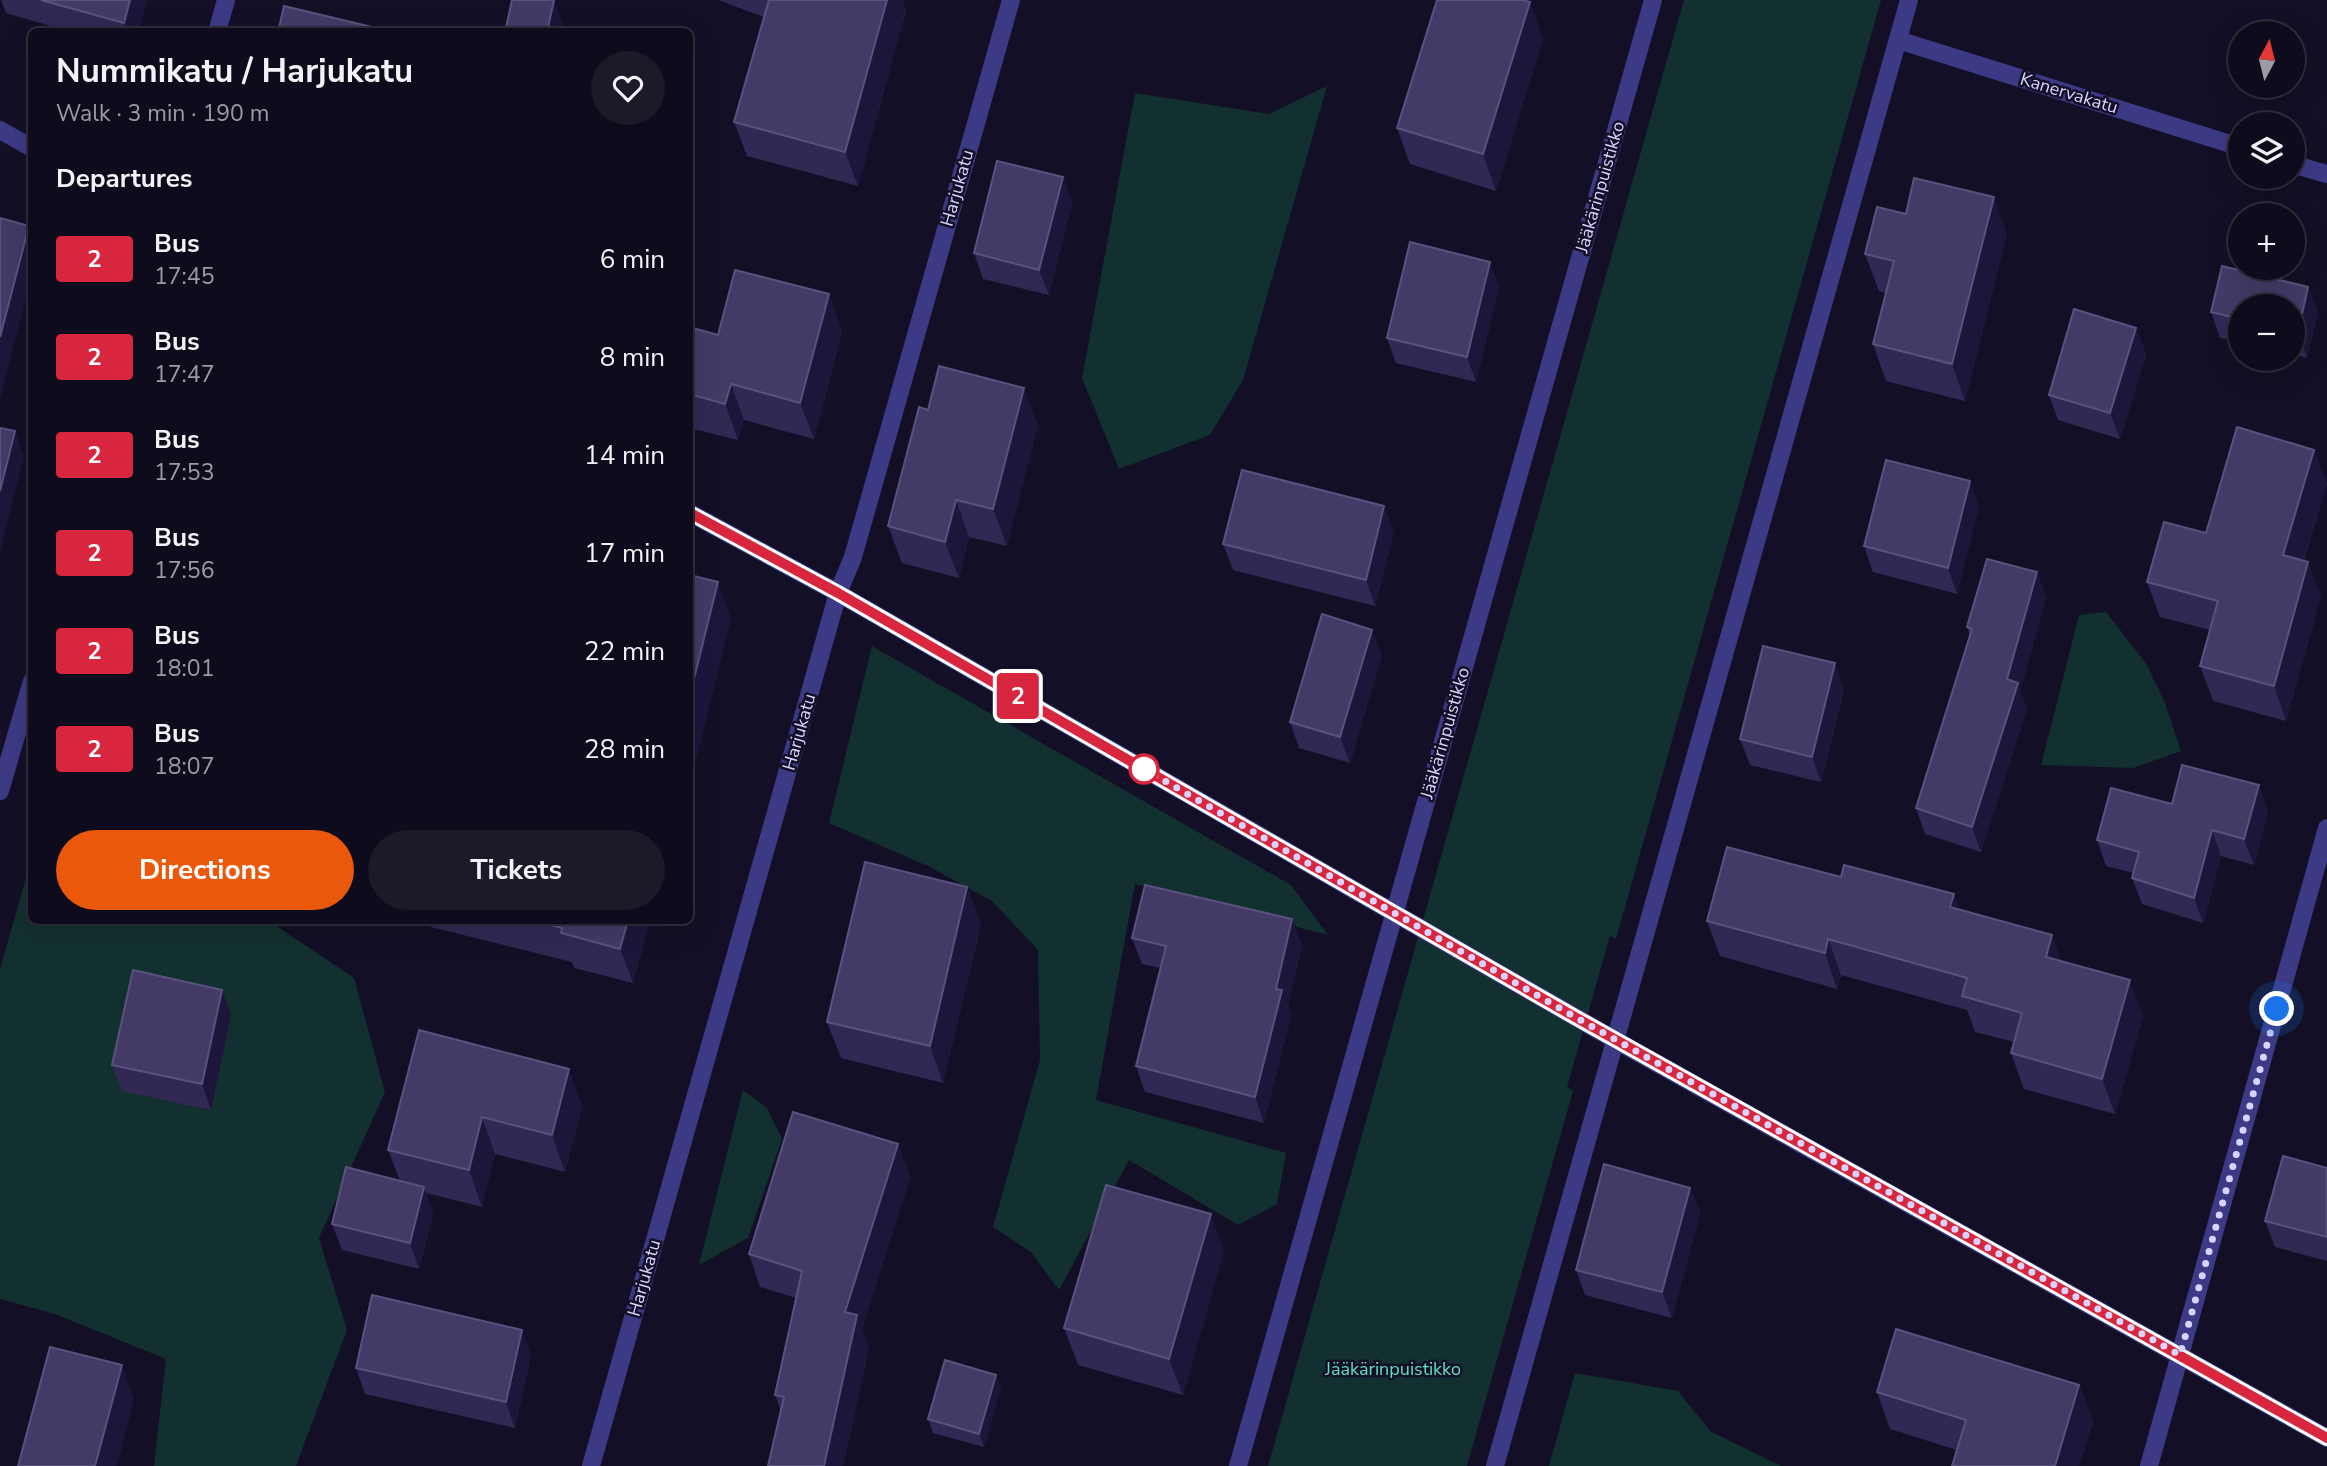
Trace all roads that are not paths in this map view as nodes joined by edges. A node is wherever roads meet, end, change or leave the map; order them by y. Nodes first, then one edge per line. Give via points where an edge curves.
1 (226, 0) edge
2 (1011, 0) edge
3 (1653, 0) edge
4 (1909, 0) edge
5 (218, 28) edge
6 (1898, 40) junction
7 (0, 130) edge
8 (2228, 143) edge
9 (28, 146) edge
10 (2305, 168) edge
11 (2327, 174) edge
12 (693, 515) edge
13 (838, 593) junction
14 (28, 695) edge
15 (0, 791) edge
16 (2327, 828) edge
17 (1395, 912) junction
18 (1615, 1040) junction
19 (2180, 1355) junction
20 (2327, 1438) edge
21 (591, 1466) edge
22 (1238, 1466) edge
23 (1495, 1466) edge
24 (2150, 1466) edge

1 - 5 street
2 - 13 street, Harjukatu via 853,557
3 - 17 street, Jääkärinpuistikko
4 - 6 street
6 - 8 street, Kanervakatu
6 - 18 street
7 - 9 street
10 - 11 street
12 - 13 street
13 - 17 street
13 - 21 street, Harjukatu
14 - 15 street
16 - 19 street
17 - 18 street
17 - 22 street, Jääkärinpuistikko
18 - 19 street
18 - 23 street
19 - 20 street
19 - 24 street

